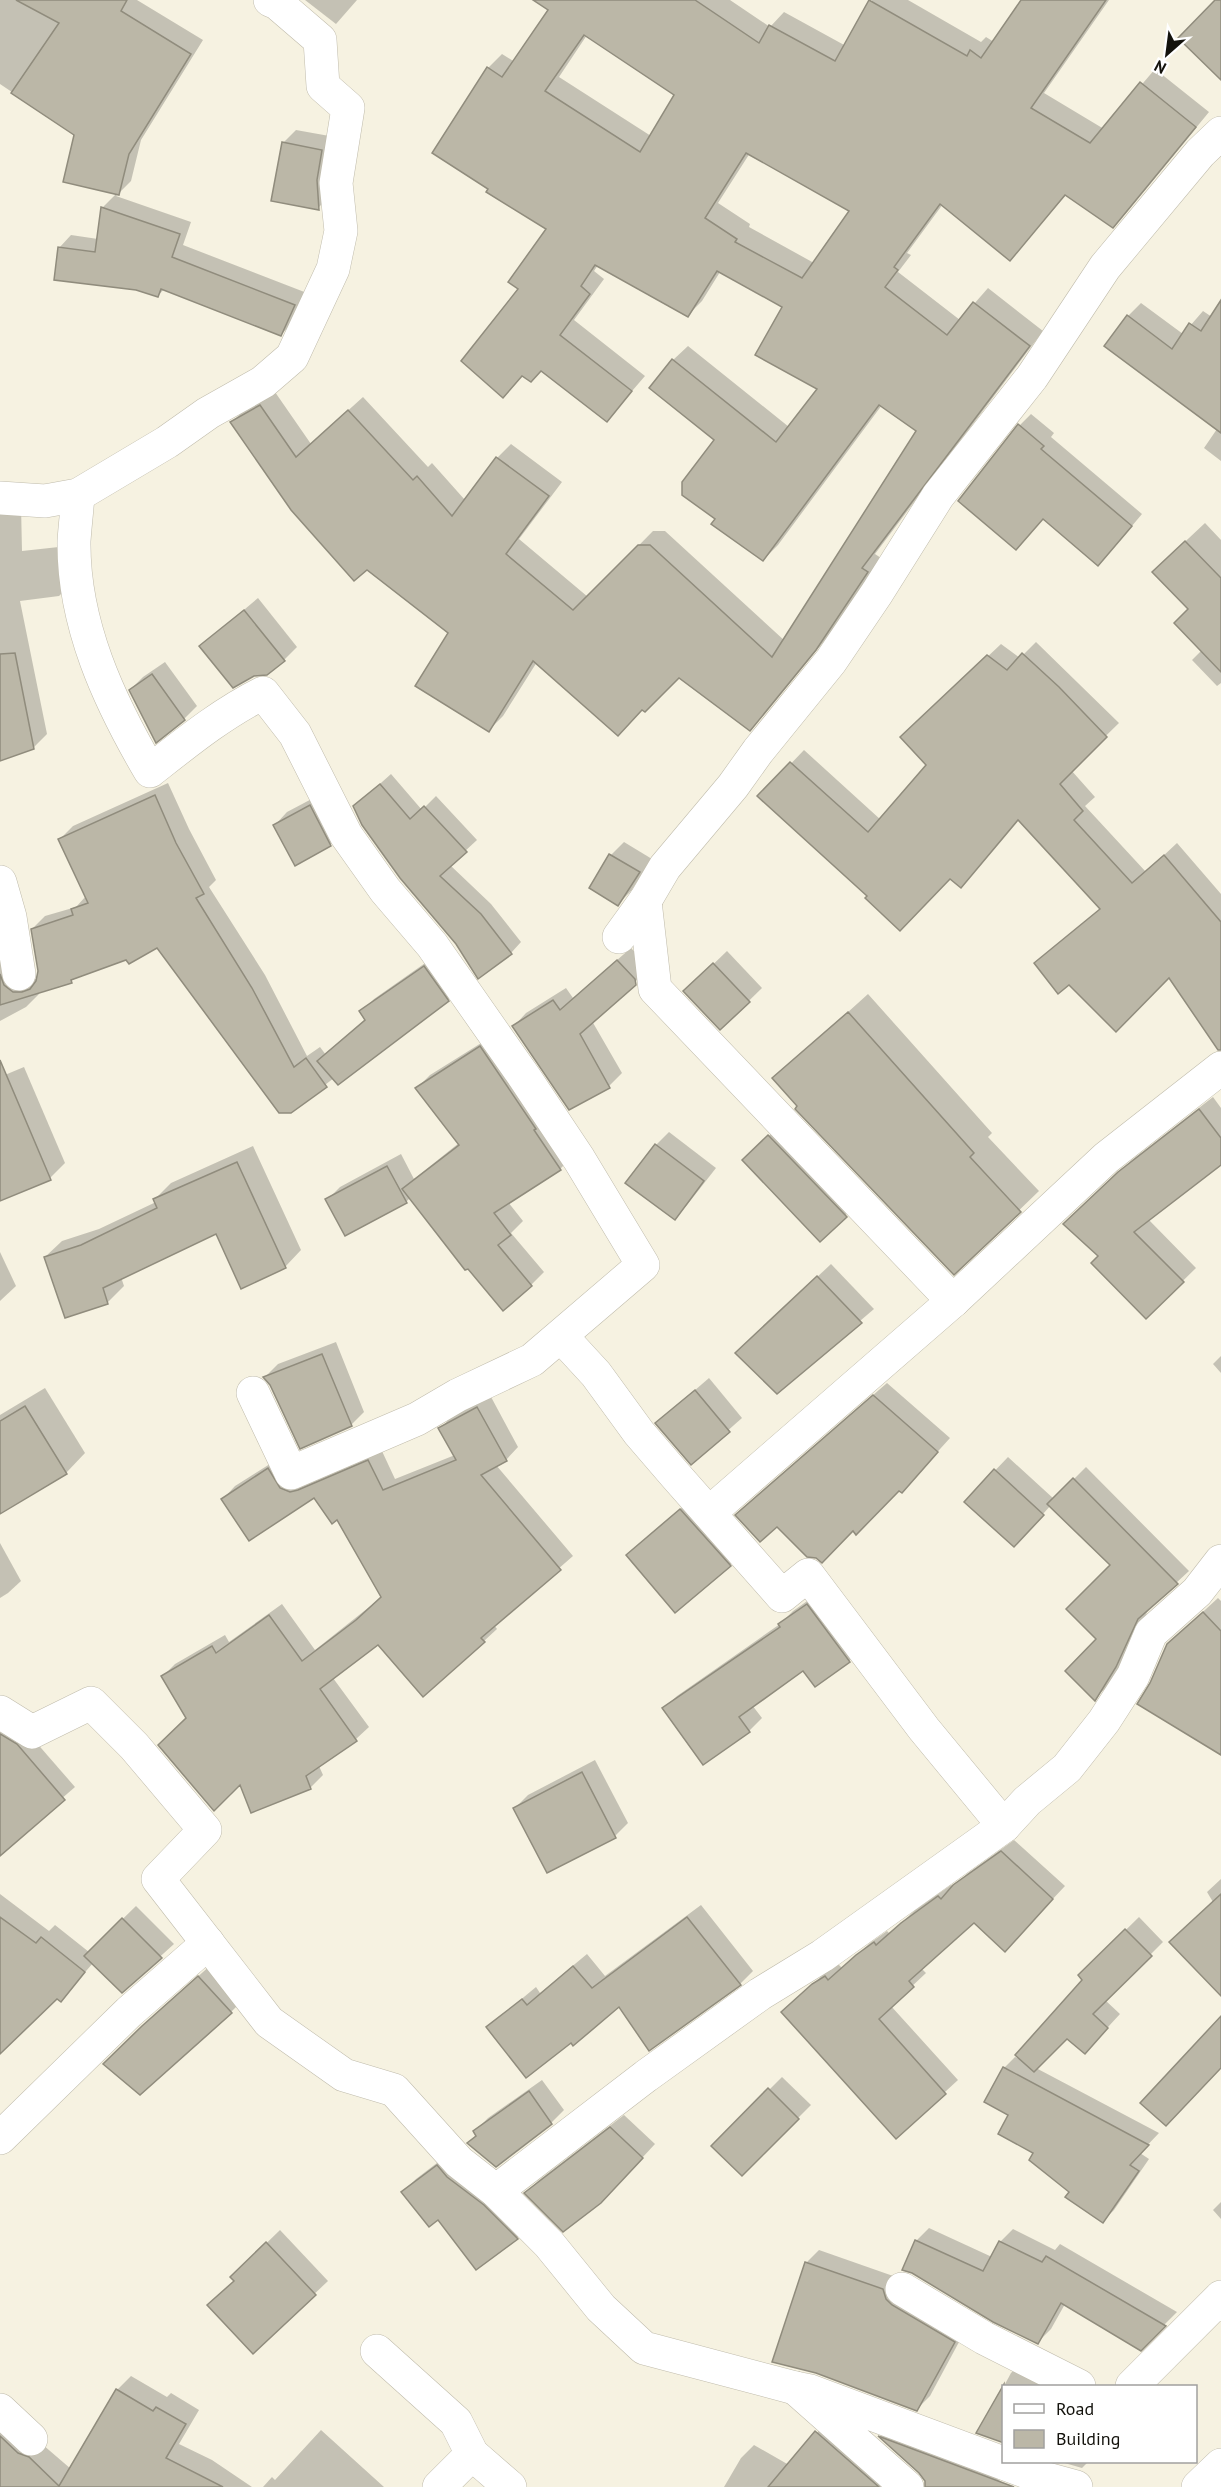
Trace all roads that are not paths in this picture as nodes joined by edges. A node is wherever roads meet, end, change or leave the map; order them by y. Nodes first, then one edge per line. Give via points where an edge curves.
1 (270, 0) edge
2 (1221, 133) edge
3 (78, 495) junction
4 (0, 498) edge
5 (0, 882) edge
6 (645, 901) junction
7 (619, 937) dead end
8 (19, 974) dead end
9 (1221, 1068) edge
10 (953, 1301) junction
11 (561, 1336) junction
12 (253, 1393) dead end
13 (709, 1514) junction
14 (1221, 1561) edge
15 (0, 1712) edge
16 (1004, 1826) junction
17 (208, 1943) junction
18 (0, 2138) edge
19 (496, 2191) junction
20 (902, 2289) dead end
21 (1221, 2297) edge
22 (377, 2351) dead end
23 (1077, 2385) edge
24 (1133, 2385) edge
25 (795, 2388) junction
26 (0, 2410) edge
27 (31, 2439) dead end
28 (472, 2454) junction
29 (1002, 2463) edge
30 (1003, 2463) edge
31 (439, 2487) edge
32 (510, 2487) edge
33 (907, 2487) edge
34 (1076, 2487) edge

1 - 3 street via 320,40 323,86 348,108 336,183 342,231 333,269 292,357 263,382
2 - 6 street via 1105,267 1032,377 938,496 831,661 665,867
3 - 4 street via 45,501
3 - 11 street via 74,543 80,605 91,649 121,721 150,771 199,731 263,693 296,734 346,835 385,890 432,945 525,1078 643,1265
5 - 8 street
6 - 7 street
6 - 10 street via 655,989
9 - 10 street via 1106,1158
10 - 13 street
11 - 12 street via 532,1360 417,1419 291,1473
11 - 13 street
13 - 16 street via 782,1596 808,1575 924,1729
14 - 16 street via 1197,1592 1151,1634 1132,1676 1097,1731 1066,1768
15 - 17 street via 32,1732 91,1703 134,1746 205,1830 158,1879
16 - 19 street via 848,1938 732,2014
17 - 18 street via 129,2012
17 - 19 street via 269,2022 344,2076 394,2090 459,2162
19 - 25 street via 549,2244 601,2308 644,2348
20 - 23 street via 984,2338
21 - 24 street
22 - 28 street via 456,2422
25 - 29 street
25 - 33 street
26 - 27 street
28 - 31 street
28 - 32 street
30 - 34 street

